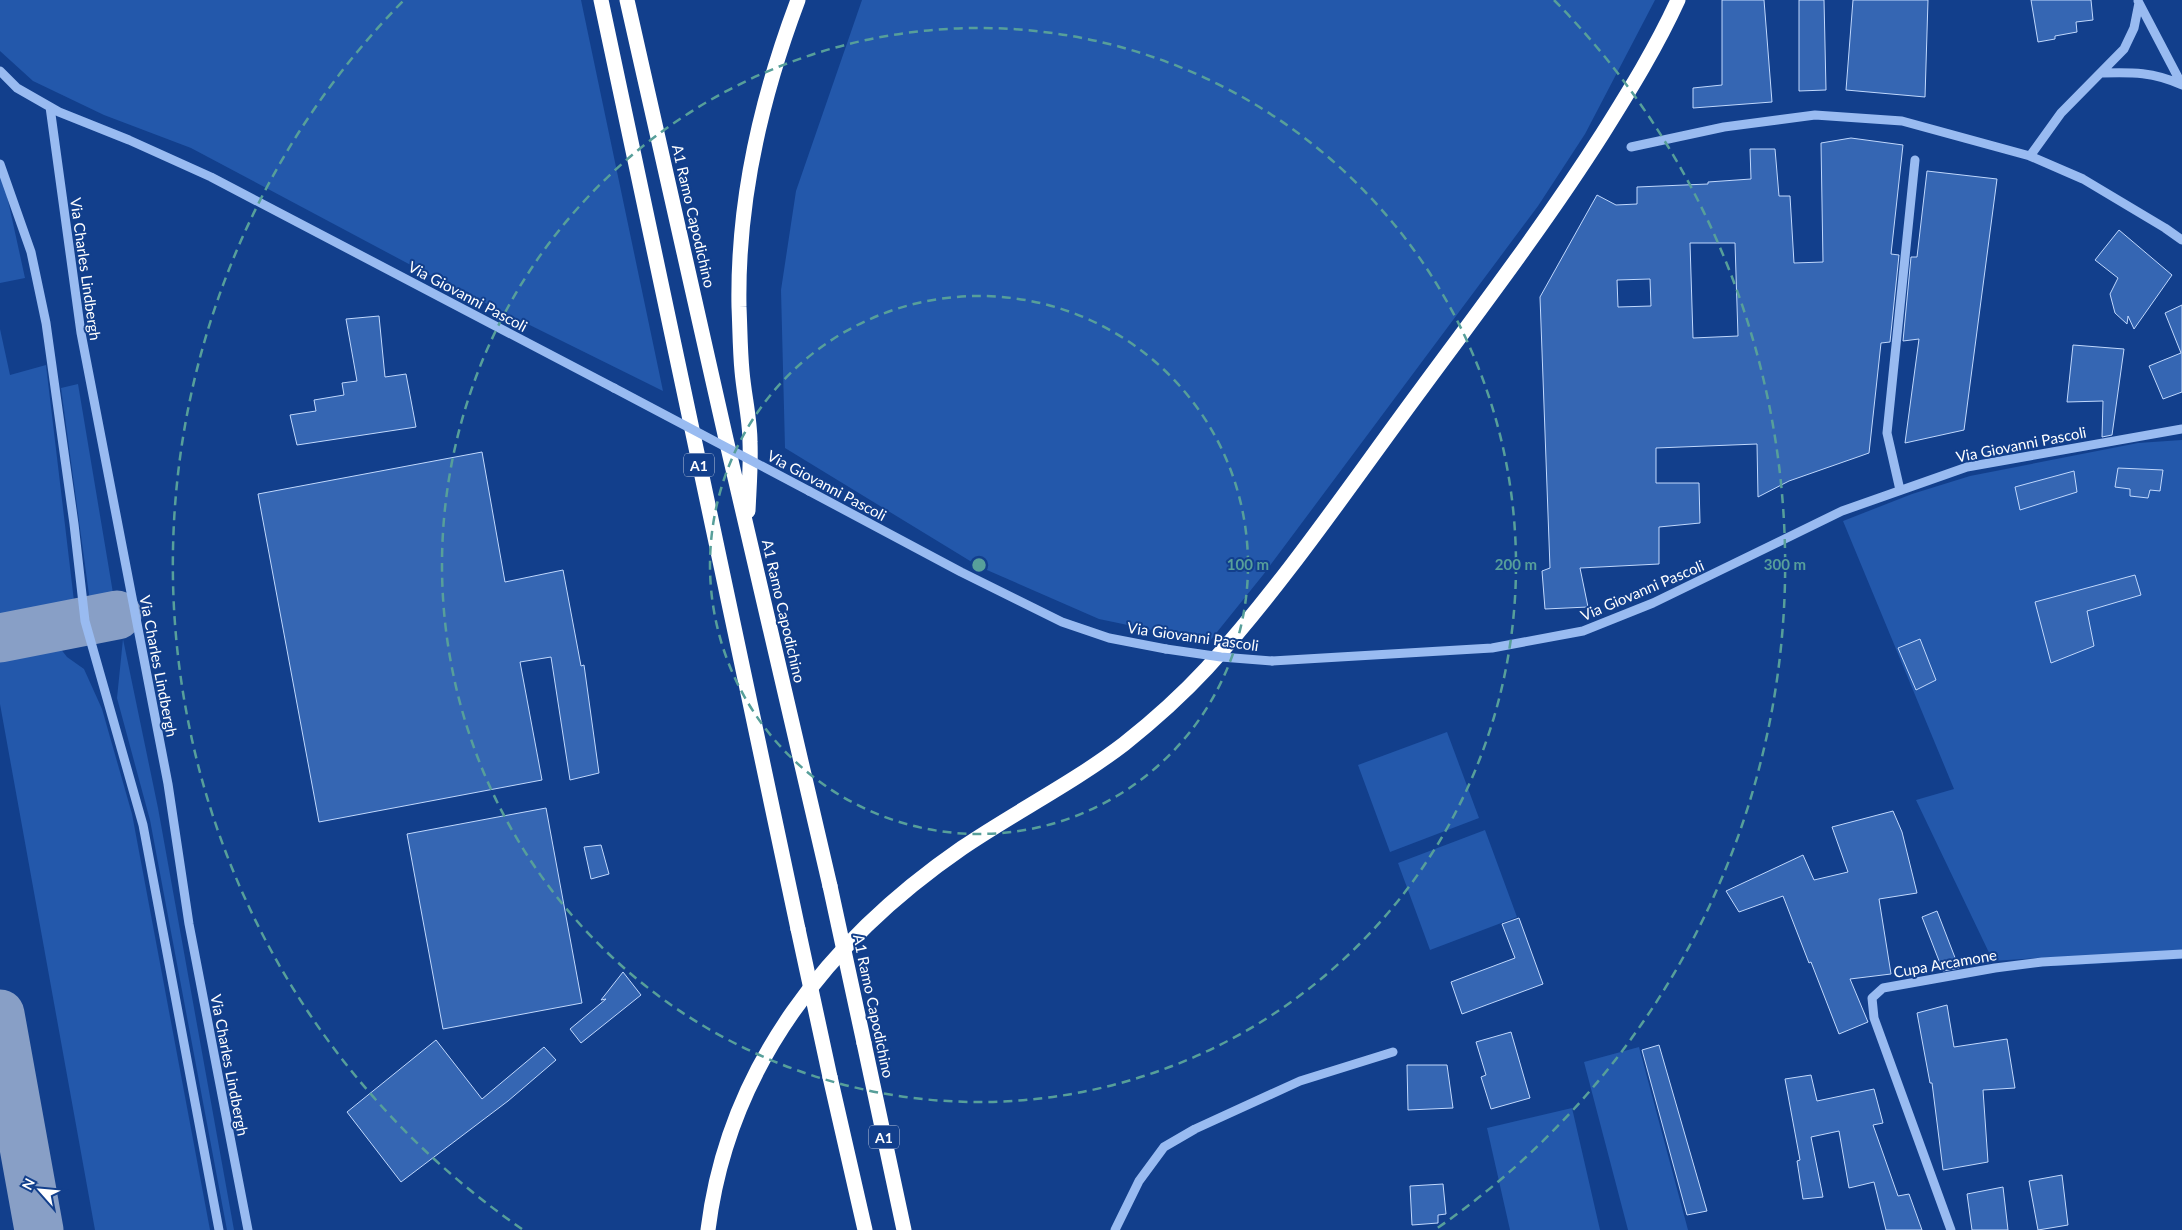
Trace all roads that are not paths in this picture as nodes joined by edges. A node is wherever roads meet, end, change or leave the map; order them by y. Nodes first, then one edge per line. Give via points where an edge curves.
1 (601, 0) edge
2 (627, 0) edge
3 (632, 0) edge
4 (798, 0) edge
5 (1678, 0) edge
6 (2138, 1) edge
7 (635, 33) junction
8 (0, 71) edge
9 (2102, 73) junction
10 (50, 107) junction
11 (1631, 147) dead end
12 (2030, 156) junction
13 (1916, 160) dead end
14 (0, 164) edge
15 (2182, 240) edge
16 (2182, 429) edge
17 (1900, 490) junction
18 (747, 530) junction
19 (2182, 954) edge
20 (1393, 1052) dead end
21 (219, 1230) edge
22 (248, 1230) edge
23 (708, 1230) edge
24 (865, 1230) edge
25 (904, 1230) edge
26 (1115, 1230) edge
27 (1951, 1230) edge

1 - 24 highway, A1, bridge
2 - 7 highway, A1 Ramo Capodichino / A1
3 - 7 highway
4 - 18 highway via 762,110 749,171 742,234 739,305 750,441
5 - 23 highway via 1630,90 1522,253 1258,608 1206,669 1124,744 909,886 866,925 796,1006 768,1050 743,1102 724,1152
6 - 9 street via 2134,28 2124,49
6 - 9 street via 2182,85 2162,76 2134,72
7 - 18 highway, A1 Ramo Capodichino / A1
8 - 10 street, Via Giovanni Pascoli via 18,88
9 - 12 street via 2061,113
10 - 17 street, Via Giovanni Pascoli, bridge via 211,177 961,572 1062,622 1109,638 1220,657 1272,661 1492,648 1582,631 1653,604 1842,511
10 - 22 street, Via Charles Lindbergh via 81,333 168,784 189,924
11 - 12 street via 1724,127 1815,115 1902,121
12 - 15 street via 2082,179
13 - 17 street via 1887,433
14 - 21 street via 33,260 46,323 86,621 143,825
16 - 17 street, Via Giovanni Pascoli via 1967,467
18 - 25 highway, A1 Ramo Capodichino / A1, bridge via 830,886
19 - 27 street, Cupa Arcamone via 2042,962 1996,968 1883,988 1872,998 1874,1018
20 - 26 street via 1300,1081 1195,1129 1164,1147 1140,1180

